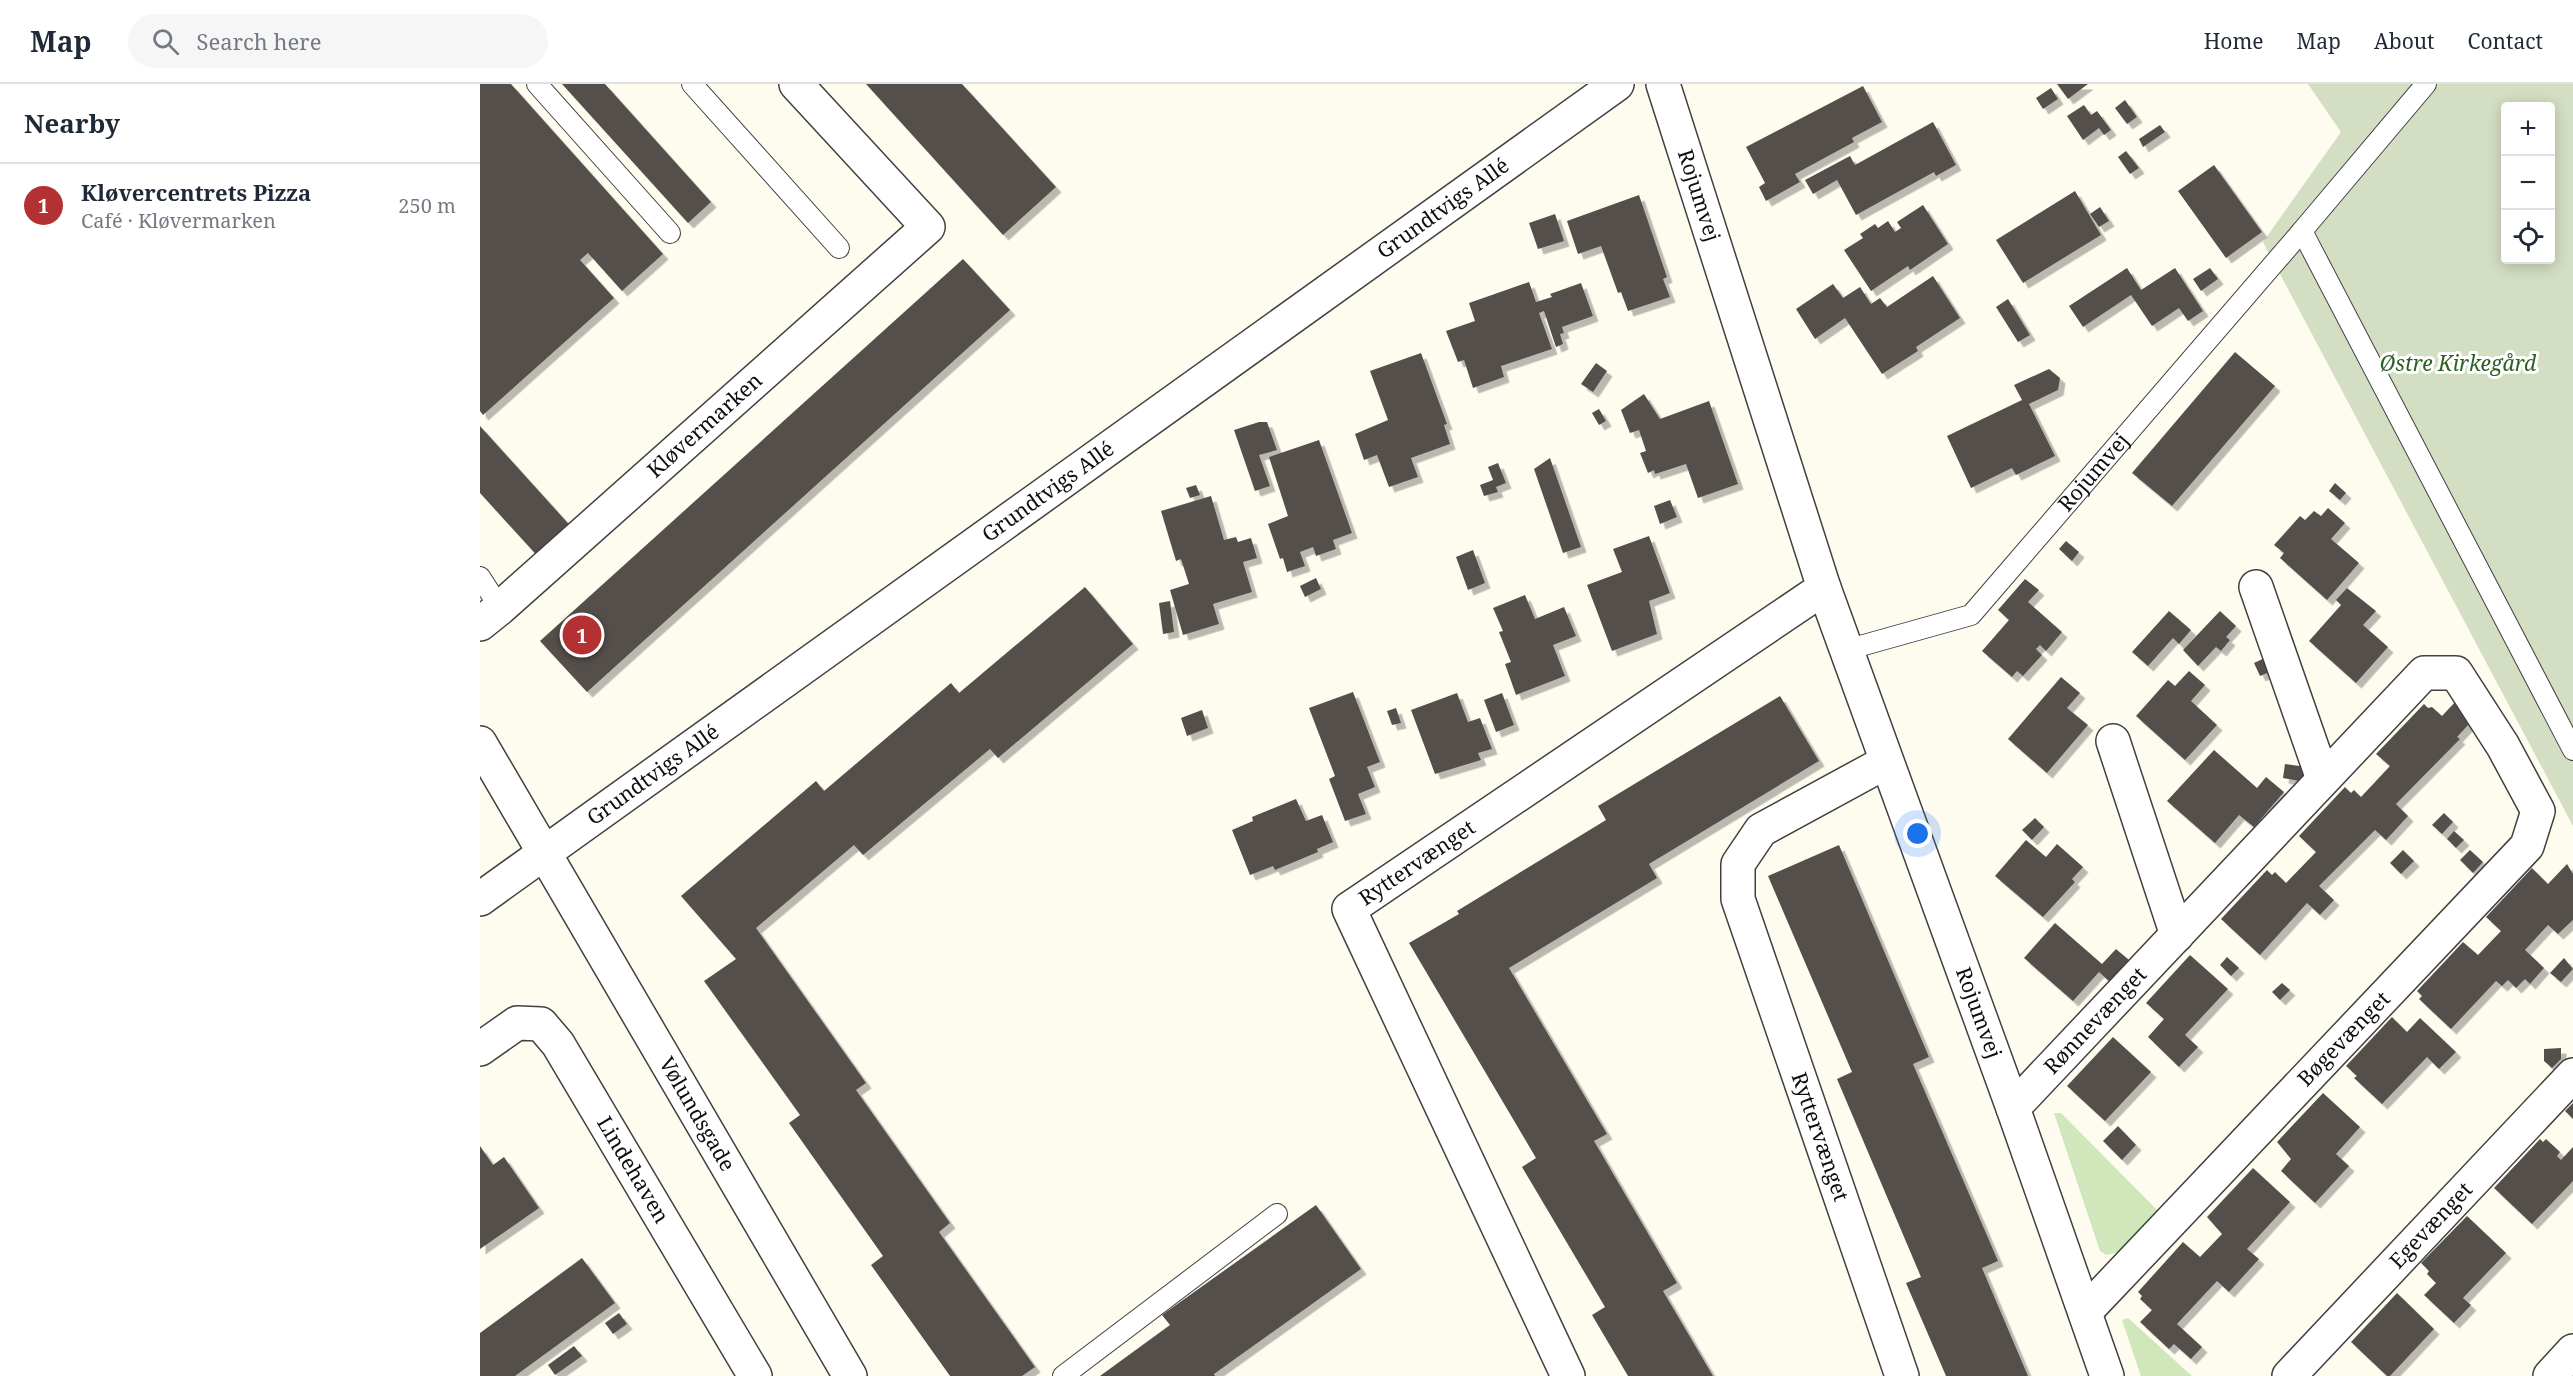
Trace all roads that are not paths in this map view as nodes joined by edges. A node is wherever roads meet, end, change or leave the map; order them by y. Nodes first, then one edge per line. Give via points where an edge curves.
1 (537, 84) edge
2 (692, 84) edge
3 (796, 84) edge
4 (1617, 84) edge
5 (1663, 84) edge
6 (2426, 84) edge
7 (2302, 231) junction
8 (670, 233) dead end
9 (839, 248) dead end
10 (480, 577) edge
11 (2256, 586) dead end
12 (1824, 588) junction
13 (490, 616) edge
14 (1846, 650) junction
15 (2113, 741) dead end
16 (480, 743) edge
17 (2503, 746) joint
18 (2573, 750) edge
19 (1886, 762) junction
20 (2323, 779) junction
21 (543, 854) junction
22 (480, 899) edge
23 (2177, 935) junction
24 (480, 1049) edge
25 (2573, 1075) edge
26 (2013, 1108) junction
27 (1277, 1214) dead end
28 (2085, 1312) junction
29 (2573, 1352) edge
30 (755, 1376) edge
31 (850, 1376) edge
32 (1063, 1376) edge
33 (1568, 1376) edge
34 (1902, 1376) edge
35 (2107, 1376) edge
36 (2289, 1376) edge
37 (2550, 1376) edge

1 - 8 lane
2 - 9 lane
3 - 13 street, Kløvermarken via 928,226
4 - 21 street, Grundtvigs Allé
5 - 12 street, Rojumvej
6 - 7 lane, Rojumvej
7 - 14 lane, Rojumvej via 1971,615
7 - 18 lane
10 - 13 lane
11 - 20 street
12 - 14 street, Rojumvej
12 - 33 street, Ryttervænget via 1349,909
14 - 19 street, Rojumvej
15 - 23 street
16 - 21 street
17 - 20 street, Rønnevænget via 2456,673 2424,673
17 - 28 street, Bøgevænget via 2538,811 2527,846
19 - 26 street, Rojumvej
19 - 34 street, Ryttervænget via 1761,830 1738,864 1738,899
20 - 23 street, Rønnevænget
21 - 22 street, Grundtvigs Allé
21 - 31 street, Vølundsgade
23 - 26 street, Rønnevænget
24 - 30 street, Lindehaven via 517,1023 540,1024 558,1044
25 - 36 street, Egevænget
26 - 28 street, Rojumvej
27 - 32 lane
28 - 35 street, Rojumvej
29 - 37 street

